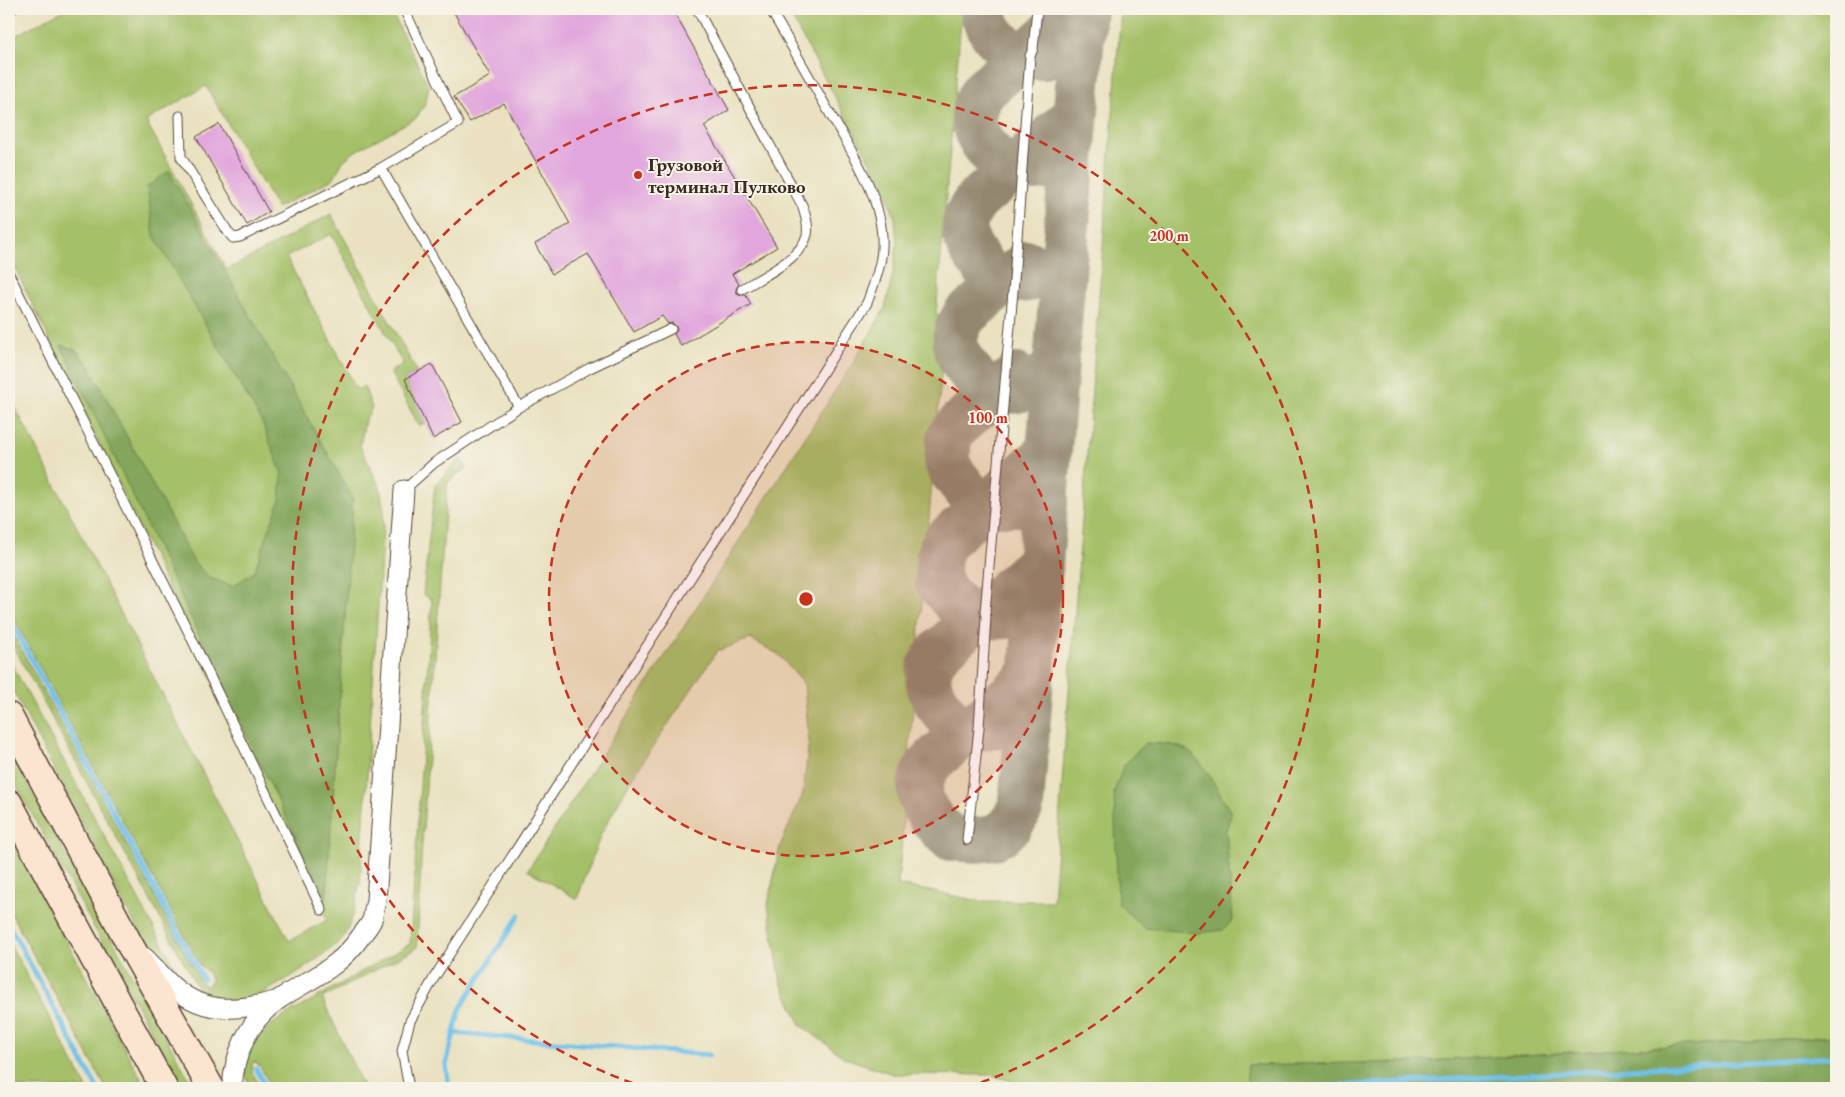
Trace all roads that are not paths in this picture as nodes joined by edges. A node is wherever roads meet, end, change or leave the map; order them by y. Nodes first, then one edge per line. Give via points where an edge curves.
1 (13, 9) edge
2 (404, 9) edge
3 (697, 9) edge
4 (770, 9) edge
5 (1037, 9) edge
6 (9, 11) edge
7 (180, 116) dead end
8 (381, 168) junction
9 (9, 274) edge
10 (742, 289) dead end
11 (672, 329) dead end
12 (519, 407) junction
13 (404, 490) joint
14 (9, 716) edge
15 (9, 803) edge
16 (967, 840) dead end
17 (322, 910) dead end
18 (130, 945) junction
19 (276, 1000) junction
20 (164, 1088) edge
21 (211, 1088) edge
22 (232, 1088) edge
23 (409, 1088) edge

1 - 6 lane
2 - 8 lane via 458,123
3 - 10 lane via 807,218 807,235 796,254
4 - 23 lane via 868,184 879,218 882,246 878,273 868,302 434,978 410,1021 402,1051
5 - 16 lane via 1030,56 985,612 979,728
7 - 8 lane via 181,157 233,238
8 - 12 lane
9 - 17 lane via 190,635
11 - 12 lane
12 - 13 lane via 434,463
13 - 19 street via 376,901 372,920 334,966
14 - 18 main road
15 - 20 main road
18 - 19 street via 168,982 200,1003 230,1009
18 - 21 main road
19 - 22 street via 240,1047

